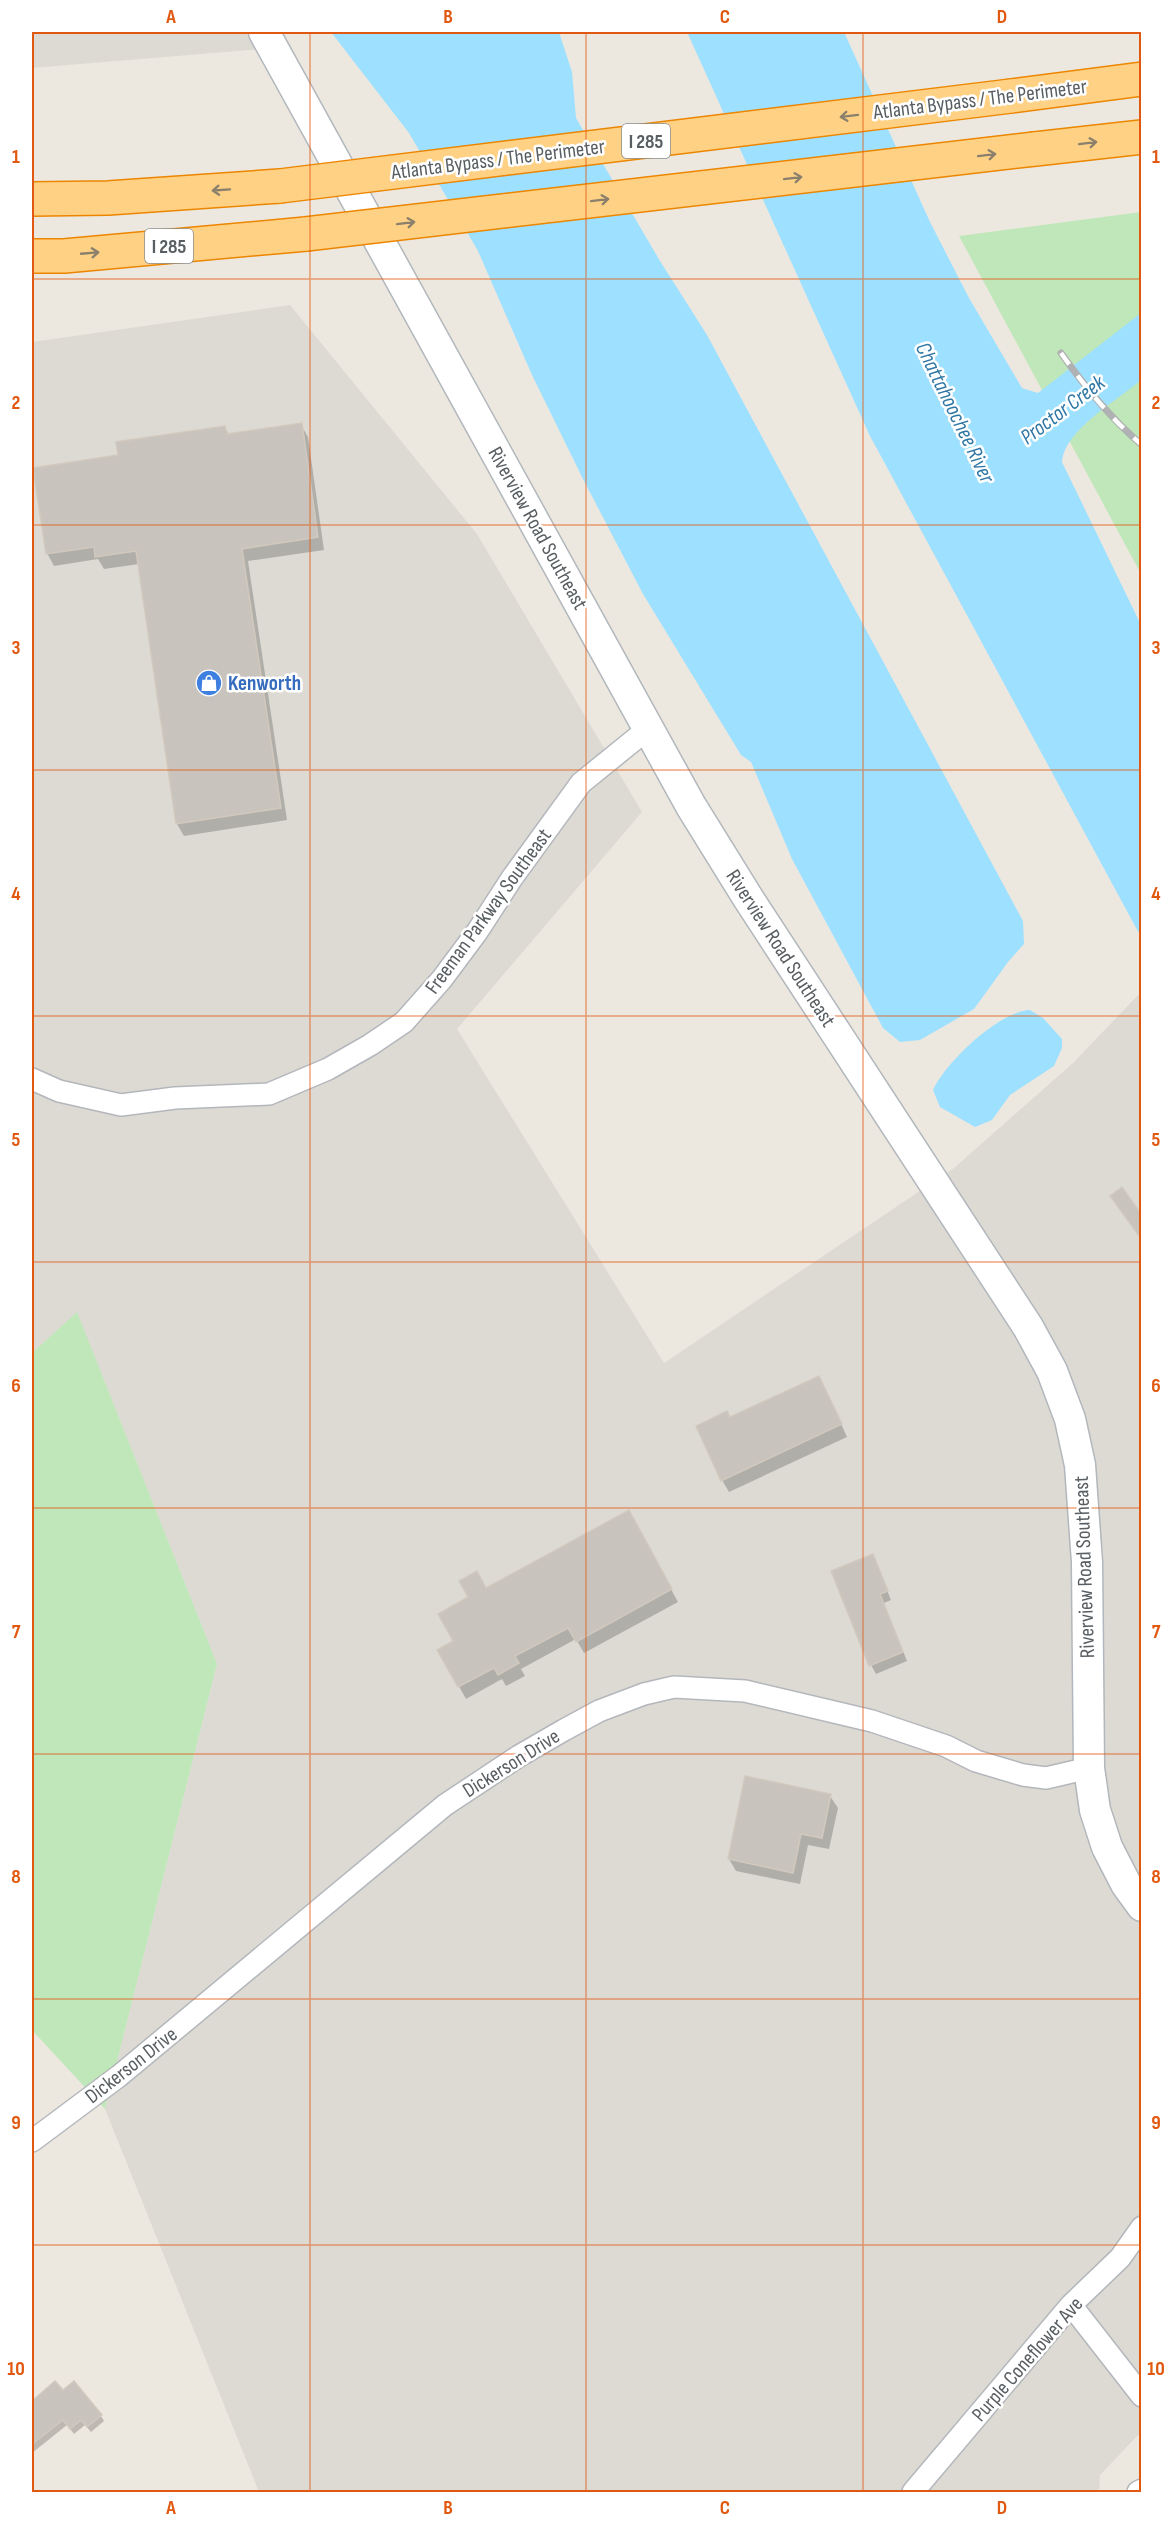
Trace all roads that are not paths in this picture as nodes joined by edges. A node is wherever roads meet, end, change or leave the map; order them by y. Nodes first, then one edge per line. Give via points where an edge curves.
1 (264, 32) edge
2 (1142, 79) edge
3 (1142, 137) edge
4 (32, 199) edge
5 (32, 256) edge
6 (649, 728) junction
7 (32, 1079) edge
8 (1089, 1768) junction
9 (1142, 1906) edge
10 (32, 2141) edge
11 (1142, 2227) edge
12 (1071, 2305) junction
13 (1142, 2396) edge
14 (913, 2493) edge

1 - 6 street, Riverview Road Southeast
2 -> 4 highway, Atlanta Bypass / The Perimeter / I 285, bridge via 280,186
5 -> 3 highway, I 285, bridge via 306,234
6 - 7 street, Freeman Parkway Southeast via 581,783 477,932 404,1022 328,1069 269,1094 121,1105 58,1091
6 - 8 street, Riverview Road Southeast via 748,898 1052,1371 1070,1419 1080,1465 1087,1562
8 - 9 street, Riverview Road Southeast via 1095,1810 1107,1847
8 - 10 street, Dickerson Drive via 1046,1778 1023,1775 872,1721 745,1691 674,1687 644,1694 581,1721 445,1805 119,2076
11 - 12 street, Purple Coneflower Ave via 1120,2258
12 - 13 street
12 - 14 street, Purple Coneflower Ave

